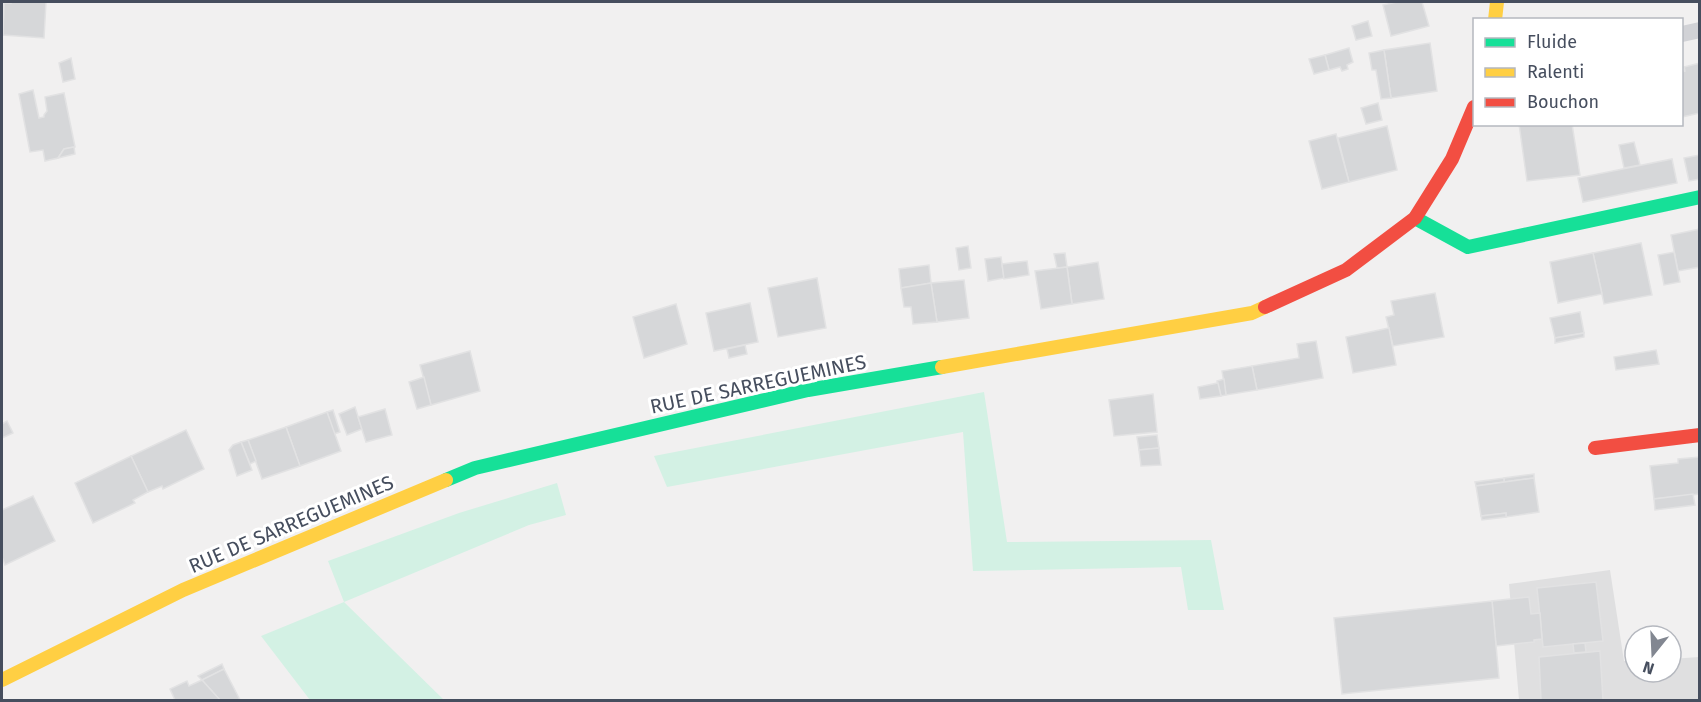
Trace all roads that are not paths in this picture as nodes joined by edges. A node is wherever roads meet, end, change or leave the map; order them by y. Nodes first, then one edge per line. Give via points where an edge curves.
1 (1497, 2) edge
2 (1495, 18) edge
3 (1700, 30) edge
4 (1683, 34) edge
5 (1473, 109) edge
6 (1700, 197) edge
7 (1415, 218) junction
8 (1700, 435) edge
9 (1595, 448) dead end
10 (2, 680) edge

1 - 2 main road
3 - 4 lane
5 - 7 main road, RUE DE SARREGUEMINES via 1452,159
6 - 7 main road via 1468,247
7 - 10 main road, RUE DE SARREGUEMINES via 1347,270 1252,313 808,390 475,468 183,590
8 - 9 main road

